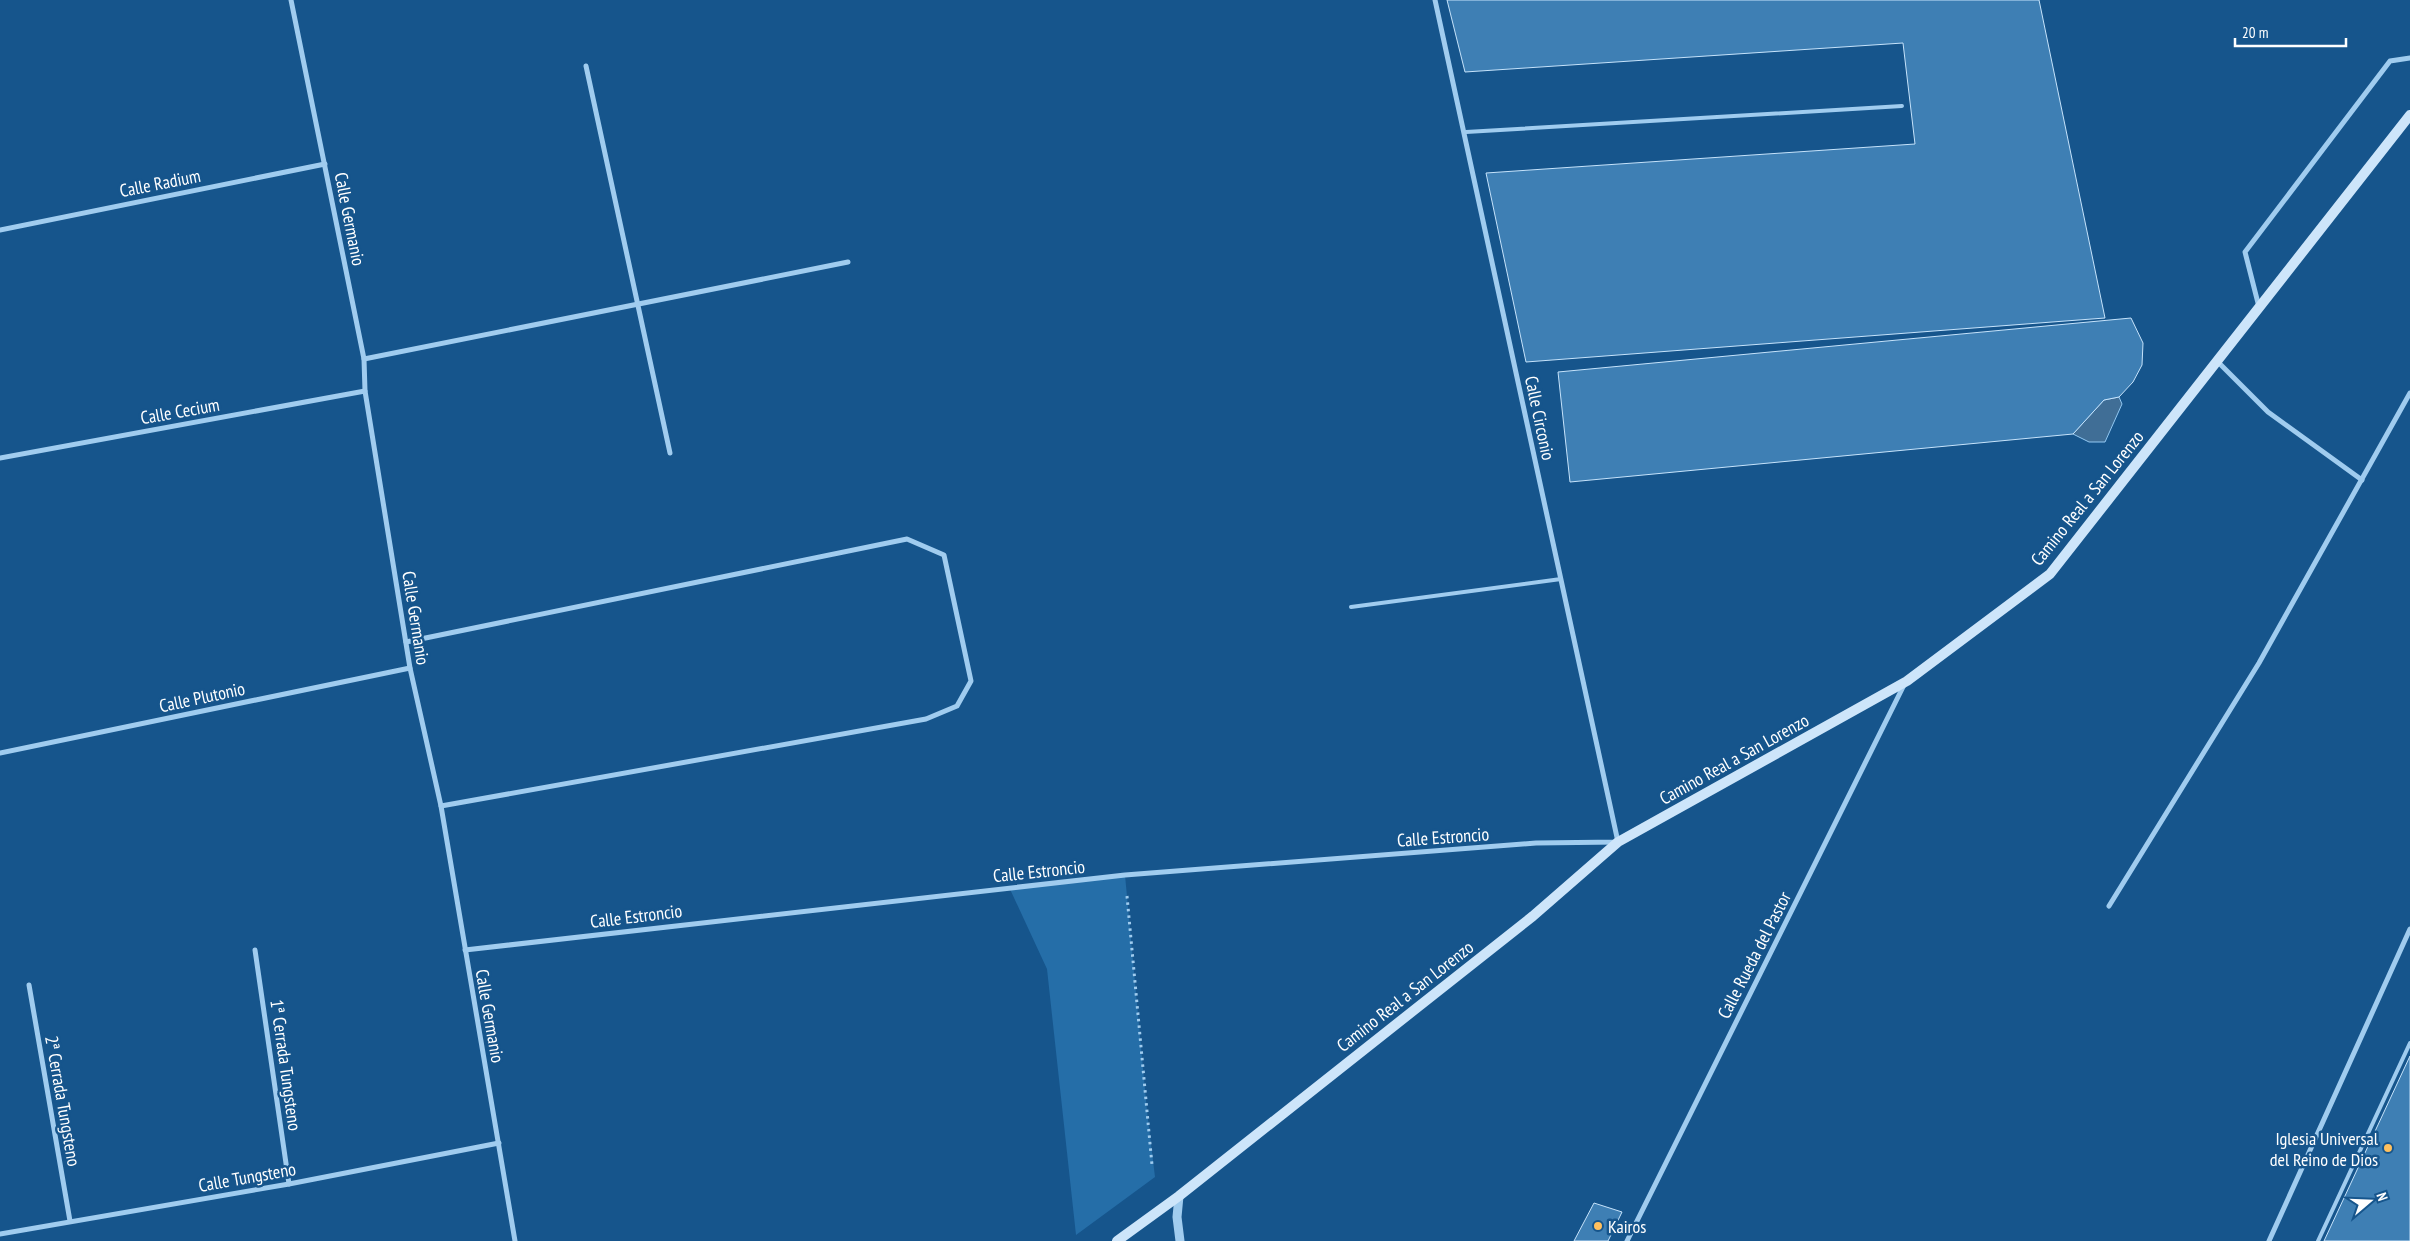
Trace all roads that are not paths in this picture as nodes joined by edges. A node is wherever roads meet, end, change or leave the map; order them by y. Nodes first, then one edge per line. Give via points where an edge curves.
1 (292, 0) edge
2 (1436, 0) edge
3 (2410, 58) edge
4 (586, 66) dead end
5 (1902, 106) dead end
6 (2410, 115) edge
7 (1466, 132) junction
8 (325, 164) junction
9 (0, 230) edge
10 (848, 262) dead end
11 (639, 304) junction
12 (2259, 307) junction
13 (364, 359) junction
14 (2217, 361) junction
15 (365, 391) junction
16 (2410, 393) edge
17 (670, 453) dead end
18 (0, 458) edge
19 (2362, 480) junction
20 (1561, 579) junction
21 (1351, 607) dead end
22 (406, 642) junction
23 (410, 668) junction
24 (1906, 681) junction
25 (0, 753) edge
26 (441, 806) junction
27 (1618, 842) junction
28 (2109, 906) dead end
29 (2410, 929) edge
30 (255, 950) dead end
31 (465, 950) junction
32 (29, 985) dead end
33 (2410, 1043) edge
34 (499, 1143) junction
35 (289, 1184) junction
36 (1179, 1196) junction
37 (70, 1221) junction
38 (0, 1234) edge
39 (515, 1241) edge
40 (1117, 1241) edge
41 (1180, 1241) edge
42 (1627, 1241) edge
43 (2269, 1241) edge
44 (2318, 1241) edge

1 - 8 street, Calle Germanio
2 - 7 street, Calle Circonio
3 - 12 street via 2390,61 2245,252
4 - 11 street
5 - 7 lane
6 - 12 main road, Camino Real a San Lorenzo
7 - 20 street, Calle Circonio
8 - 9 street, Calle Radium
8 - 13 street, Calle Germanio
10 - 11 street
11 - 13 street
11 - 17 street
12 - 14 main road, Camino Real a San Lorenzo
13 - 15 street, Calle Germanio
14 - 19 street via 2268,412
14 - 24 main road, Camino Real a San Lorenzo via 2050,574
15 - 18 street, Calle Cecium
15 - 22 street, Calle Germanio
16 - 19 street
19 - 28 street via 2259,663
20 - 21 lane
20 - 27 street, Calle Circonio
22 - 23 street, Calle Germanio
22 - 26 street via 907,539 944,555 971,681 957,706 926,719
23 - 25 street, Calle Plutonio
23 - 26 street, Calle Germanio
24 - 27 main road, Camino Real a San Lorenzo
24 - 42 street, Calle Rueda del Pastor
26 - 31 street, Calle Germanio
27 - 31 street, Calle Estroncio via 1536,843 1125,876
27 - 36 main road, Camino Real a San Lorenzo via 1533,916
29 - 43 street
30 - 35 street, 1ª Cerrada Tungsteno
31 - 34 street, Calle Germanio
32 - 37 street, 2ª Cerrada Tungsteno
33 - 44 lane
34 - 35 street, Calle Tungsteno
34 - 39 street, Calle Germanio
35 - 37 street, Calle Tungsteno
36 - 40 main road, Camino Real a San Lorenzo
36 - 41 street
37 - 38 street, Calle Tungsteno

